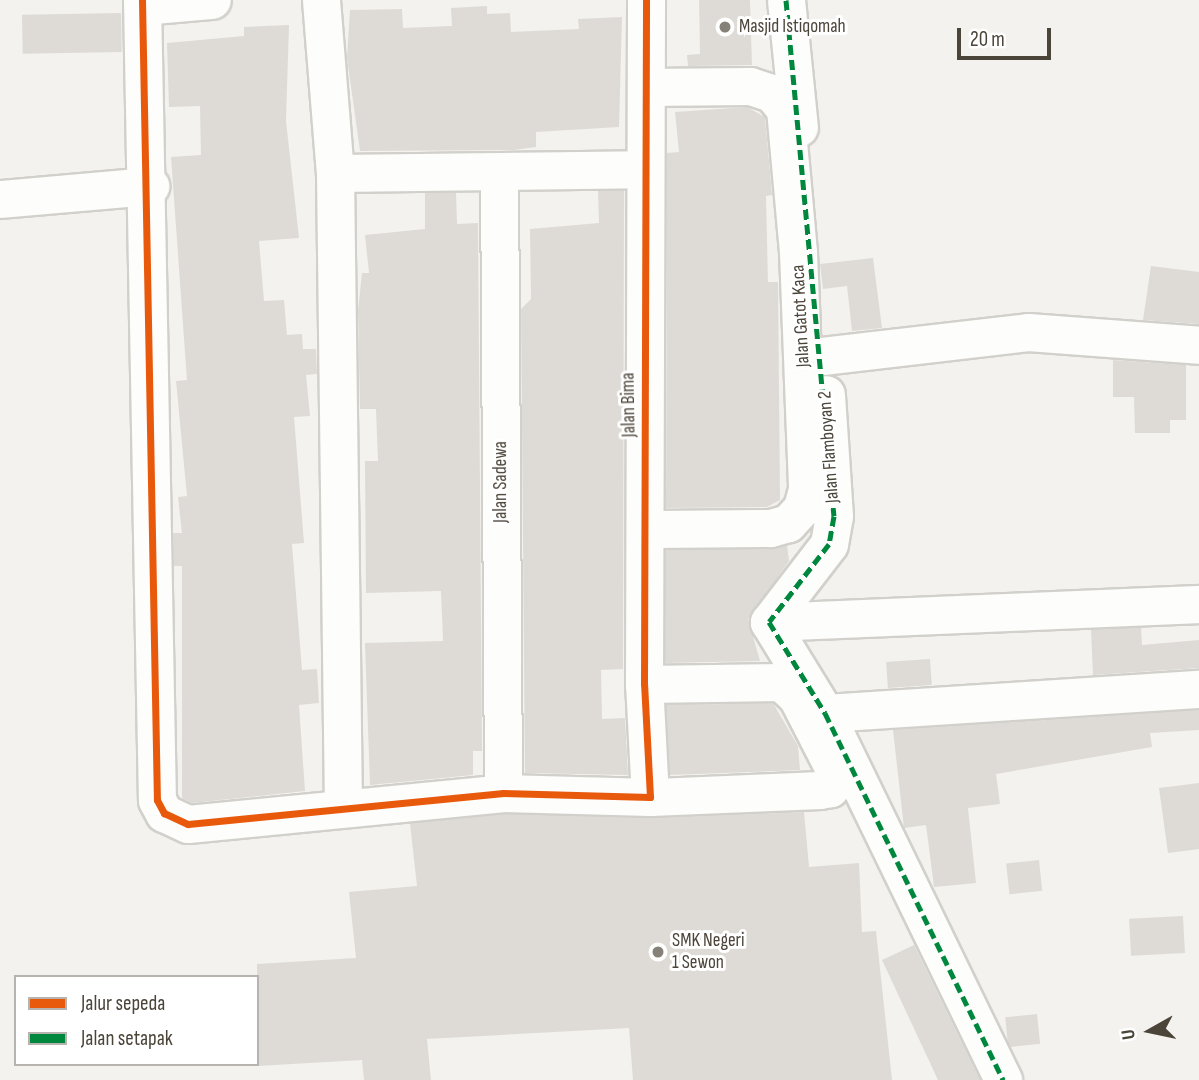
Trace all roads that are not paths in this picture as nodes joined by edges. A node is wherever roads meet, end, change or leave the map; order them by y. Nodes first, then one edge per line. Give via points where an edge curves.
1 (212, 0) edge
2 (321, 0) edge
3 (646, 0) edge
4 (786, 0) edge
5 (143, 3) edge
6 (646, 87) junction
7 (642, 169) junction
8 (499, 171) junction
9 (335, 173) junction
10 (150, 187) junction
11 (0, 199) edge
12 (1199, 345) edge
13 (822, 356) junction
14 (646, 529) junction
15 (1199, 604) edge
16 (769, 622) junction
17 (644, 684) junction
18 (1199, 689) edge
19 (825, 713) junction
20 (503, 793) junction
21 (644, 797) junction
22 (343, 808) junction
23 (1003, 1080) edge

1 - 5 street
2 - 9 street
3 - 6 street, Jalan Bima
4 - 13 street, Jalan Flamboyan 2
5 - 10 street
6 - 7 street, Jalan Bima
6 - 14 street, Jalan Gatot Kaca via 750,86 772,93 785,109 798,252 807,489 802,508 788,523 770,528
7 - 8 street
7 - 14 street, Jalan Bima
8 - 9 street
8 - 20 street, Jalan Sadewa
9 - 22 street
10 - 11 street
10 - 22 street via 157,800 164,813 188,824
12 - 13 street via 1028,332
13 - 16 street, Jalan Flamboyan 2 via 832,465 829,544
14 - 17 street, Jalan Bima
15 - 16 street
16 - 19 street
17 - 21 street, Jalan Bima
17 - 21 street via 781,682 797,697 835,771 830,788 820,790
18 - 19 street
19 - 23 street
20 - 21 street
20 - 22 street

